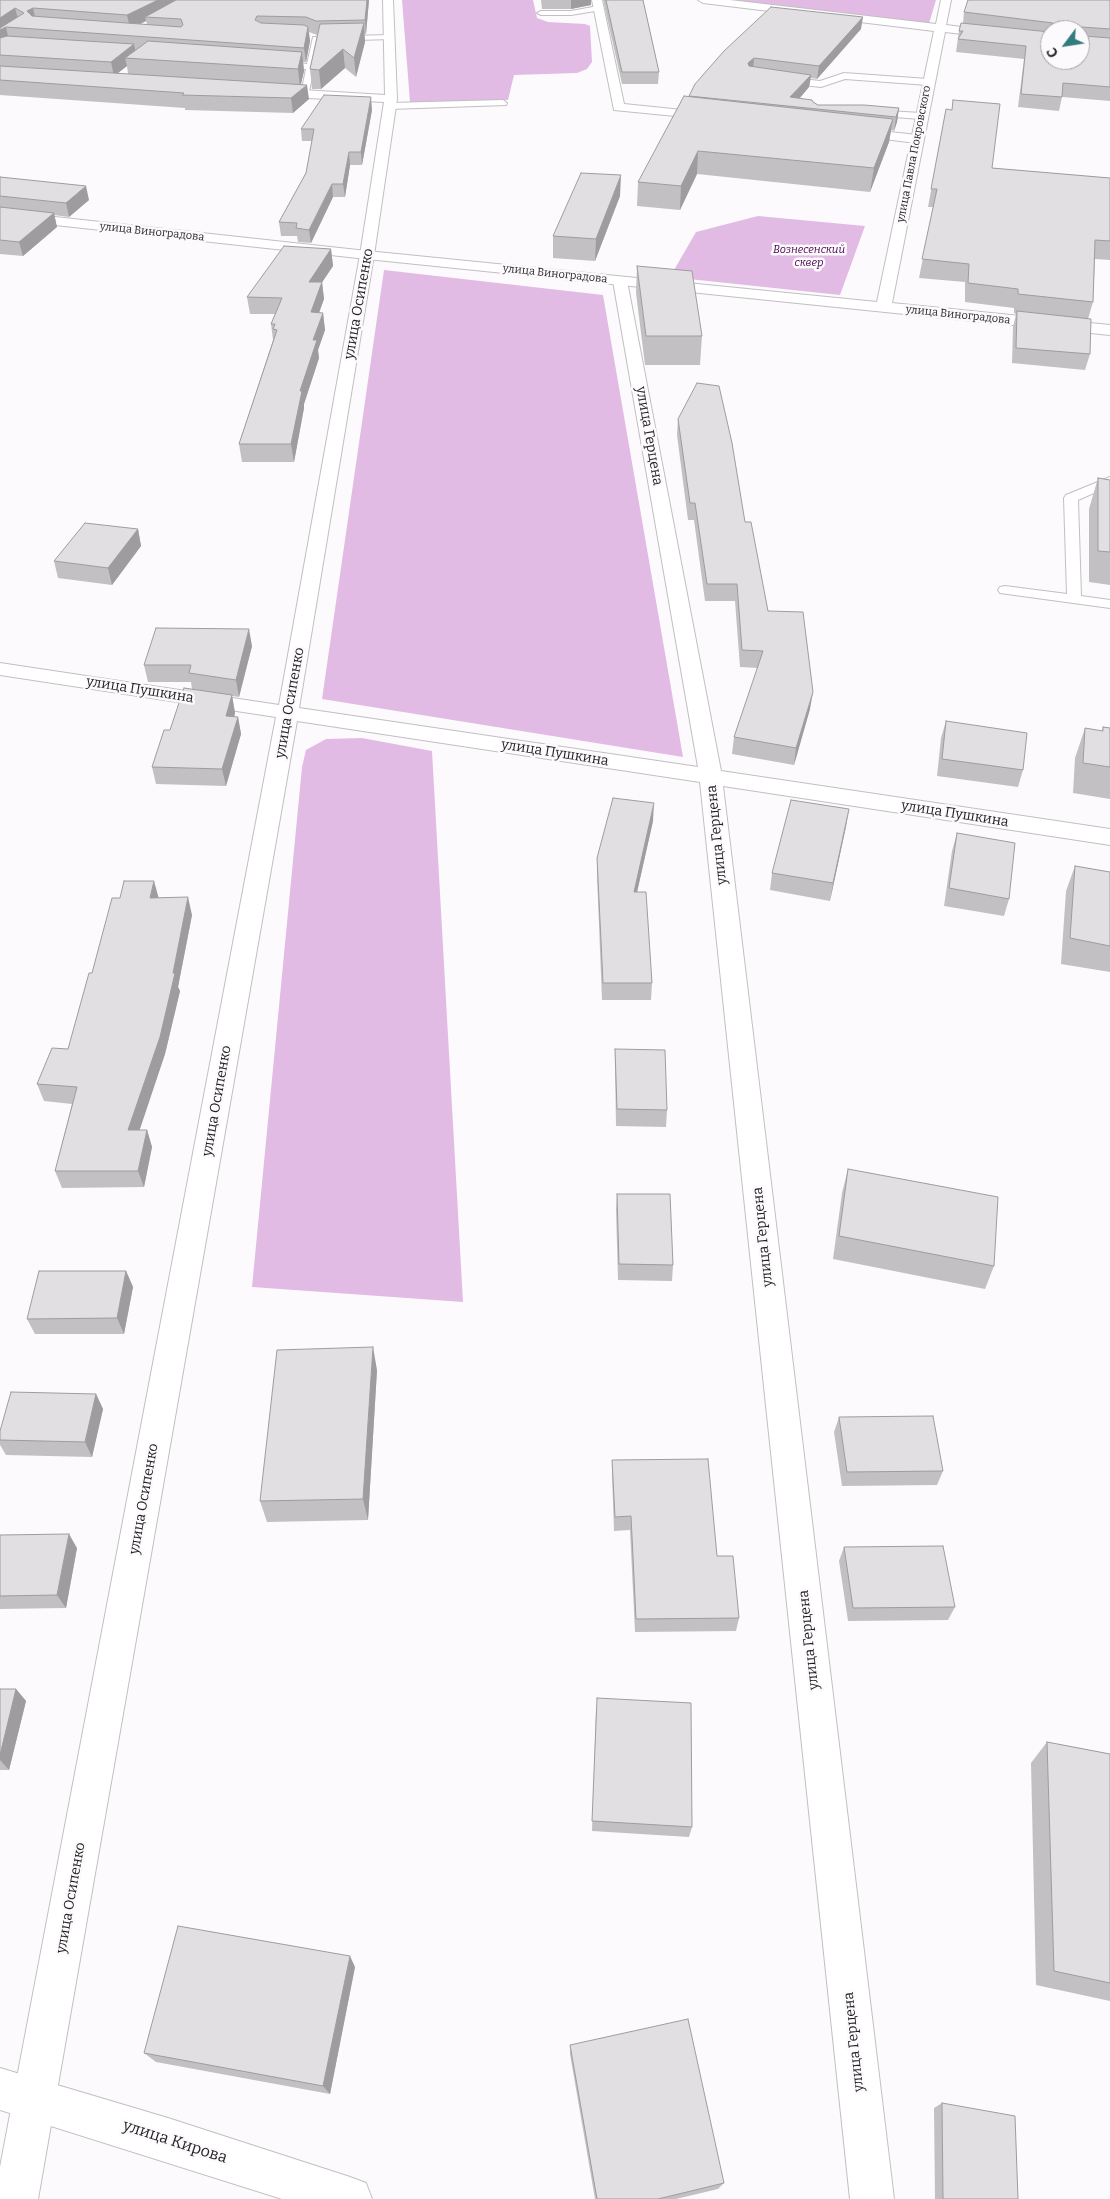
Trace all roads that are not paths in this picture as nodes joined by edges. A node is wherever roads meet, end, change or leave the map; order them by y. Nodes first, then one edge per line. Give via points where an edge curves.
1 (388, 0) edge
2 (703, 0) edge
3 (946, 0) edge
4 (598, 4) edge
5 (541, 13) dead end
6 (570, 13) junction
7 (592, 21) junction
8 (939, 28) junction
9 (389, 38) junction
10 (1040, 39) edge
11 (263, 63) edge
12 (310, 67) junction
13 (778, 79) edge
14 (928, 82) junction
15 (257, 91) edge
16 (305, 94) junction
17 (391, 103) junction
18 (502, 103) dead end
19 (857, 113) edge
20 (921, 116) junction
21 (724, 118) edge
22 (840, 131) edge
23 (917, 139) junction
24 (0, 215) edge
25 (367, 255) junction
26 (620, 281) junction
27 (883, 308) junction
28 (1110, 330) edge
29 (1110, 481) edge
30 (1005, 590) dead end
31 (1074, 599) junction
32 (1110, 604) edge
33 (0, 669) edge
34 (288, 712) junction
35 (711, 776) junction
36 (1110, 837) edge
37 (17, 2093) edge
38 (16, 2199) edge
39 (350, 2199) edge
40 (872, 2199) edge

1 - 9 street, улица Осипенко
2 - 8 street
3 - 8 street, улица Павла Покровского
4 - 6 lane
4 - 7 street
5 - 6 lane
6 - 7 lane via 576,18
7 - 21 street via 618,107
8 - 10 street
8 - 14 street, улица Павла Покровского
9 - 12 lane via 311,37
9 - 17 street, улица Осипенко
11 - 12 lane
12 - 16 lane
13 - 14 lane via 821,84 844,76 855,76
14 - 20 street, улица Павла Покровского
15 - 16 street
16 - 17 street
17 - 18 lane
17 - 25 street, улица Осипенко
19 - 20 lane
20 - 23 street, улица Павла Покровского
22 - 23 street
23 - 27 street, улица Павла Покровского
24 - 25 street, улица Виноградова
25 - 26 street, улица Виноградова
25 - 34 street, улица Осипенко
26 - 27 street, улица Виноградова
26 - 35 street, улица Герцена
27 - 28 street, улица Виноградова
29 - 31 lane via 1071,498
30 - 31 lane
31 - 32 lane
33 - 34 street, улица Пушкина
34 - 35 street, улица Пушкина
34 - 37 street, улица Осипенко
35 - 36 street, улица Пушкина
35 - 40 street, улица Герцена
37 - 38 street, улица Осипенко
37 - 39 street, улица Кирова

